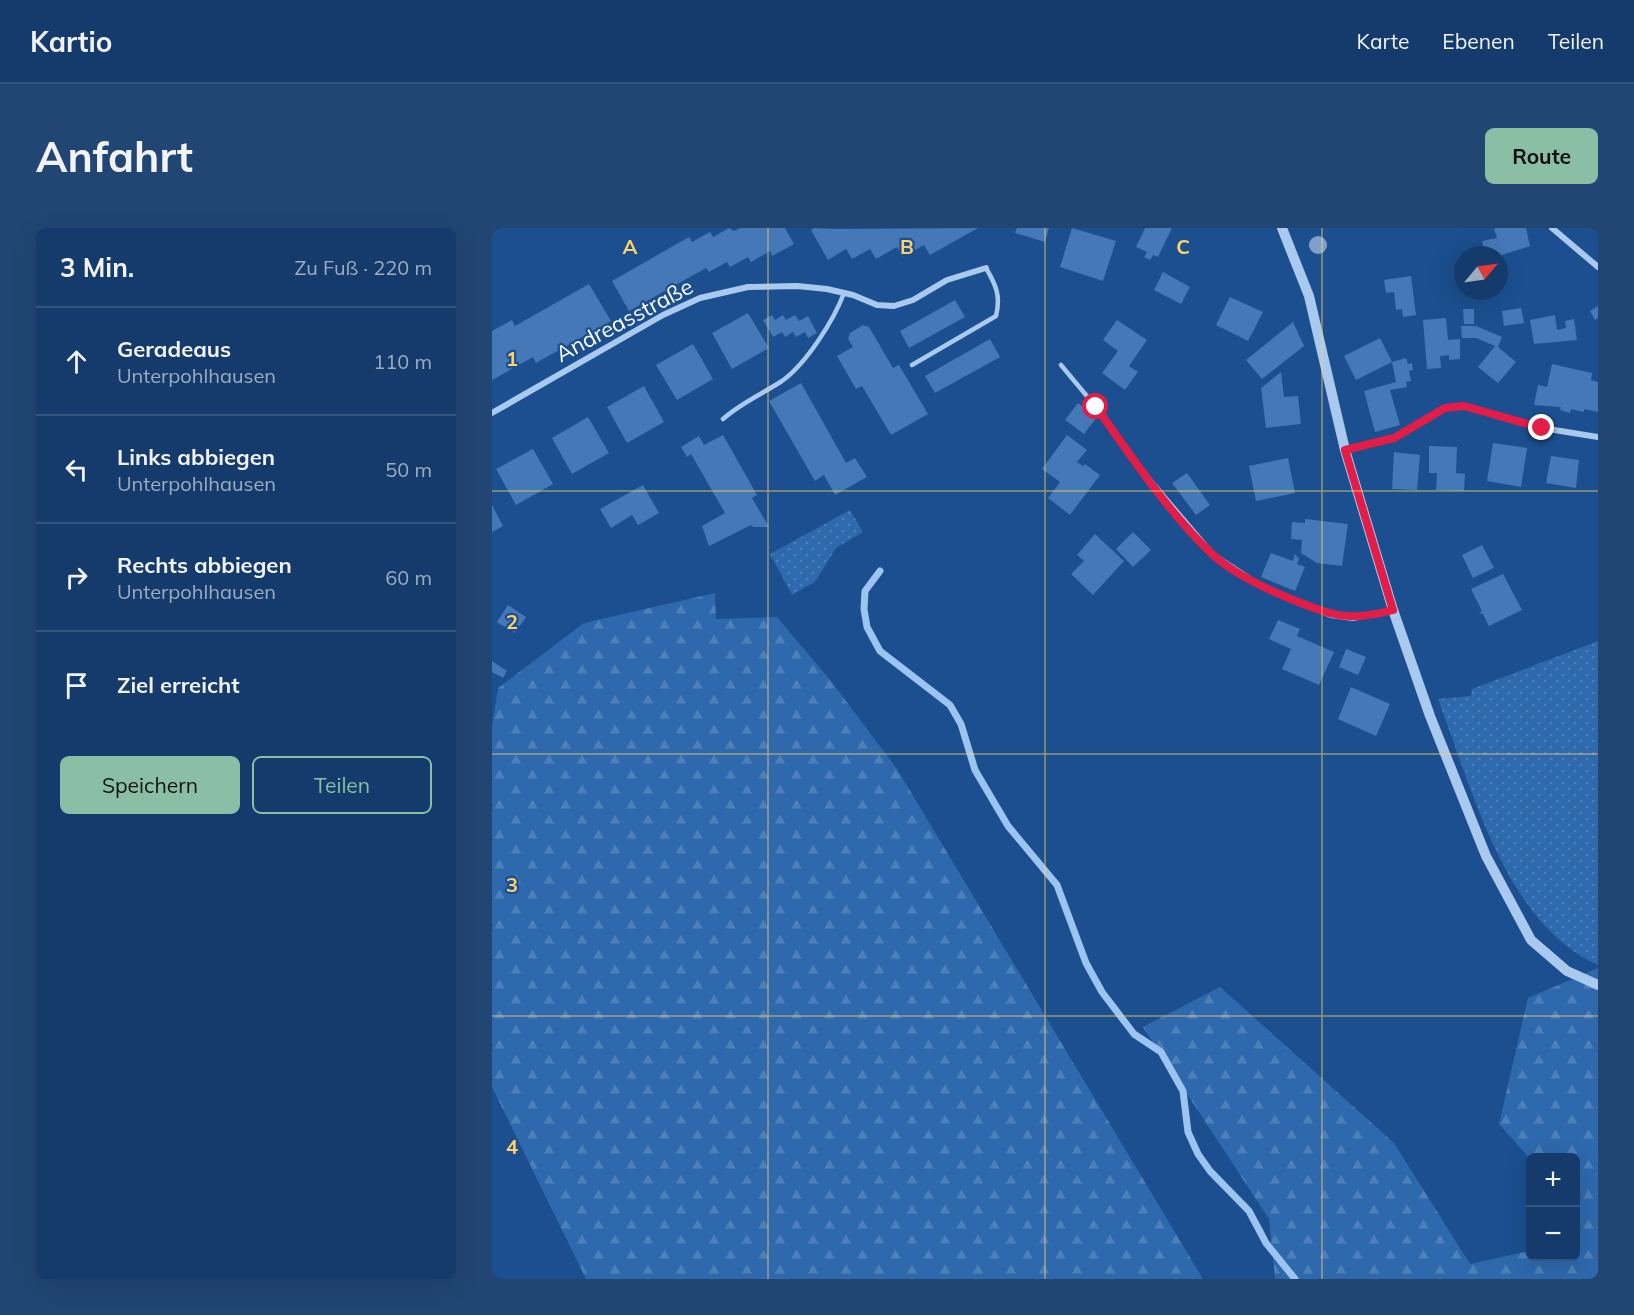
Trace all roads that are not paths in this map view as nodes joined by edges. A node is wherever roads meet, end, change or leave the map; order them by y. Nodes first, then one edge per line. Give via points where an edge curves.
1 (1282, 228) edge
2 (1552, 228) edge
3 (1598, 267) edge
4 (986, 268) joint
5 (844, 293) junction
6 (912, 365) dead end
7 (1061, 365) dead end
8 (492, 413) edge
9 (723, 418) dead end
10 (1598, 437) edge
11 (1345, 450) junction
12 (1145, 476) joint
13 (1393, 610) junction
14 (1598, 986) edge

1 - 11 street via 1309,296
2 - 3 street
4 - 5 street, Andreasstraße via 948,280 894,306 877,305
4 - 6 lane via 1000,301 996,316
5 - 8 street, Andreasstraße via 796,286 748,287 700,298 663,315
5 - 9 lane via 835,316 784,380
7 - 12 lane
10 - 11 street via 1542,428 1464,406 1445,408 1394,438
11 - 13 street
12 - 13 street via 1213,555 1261,586 1331,615 1353,618
13 - 14 street via 1486,856 1531,940 1567,971

